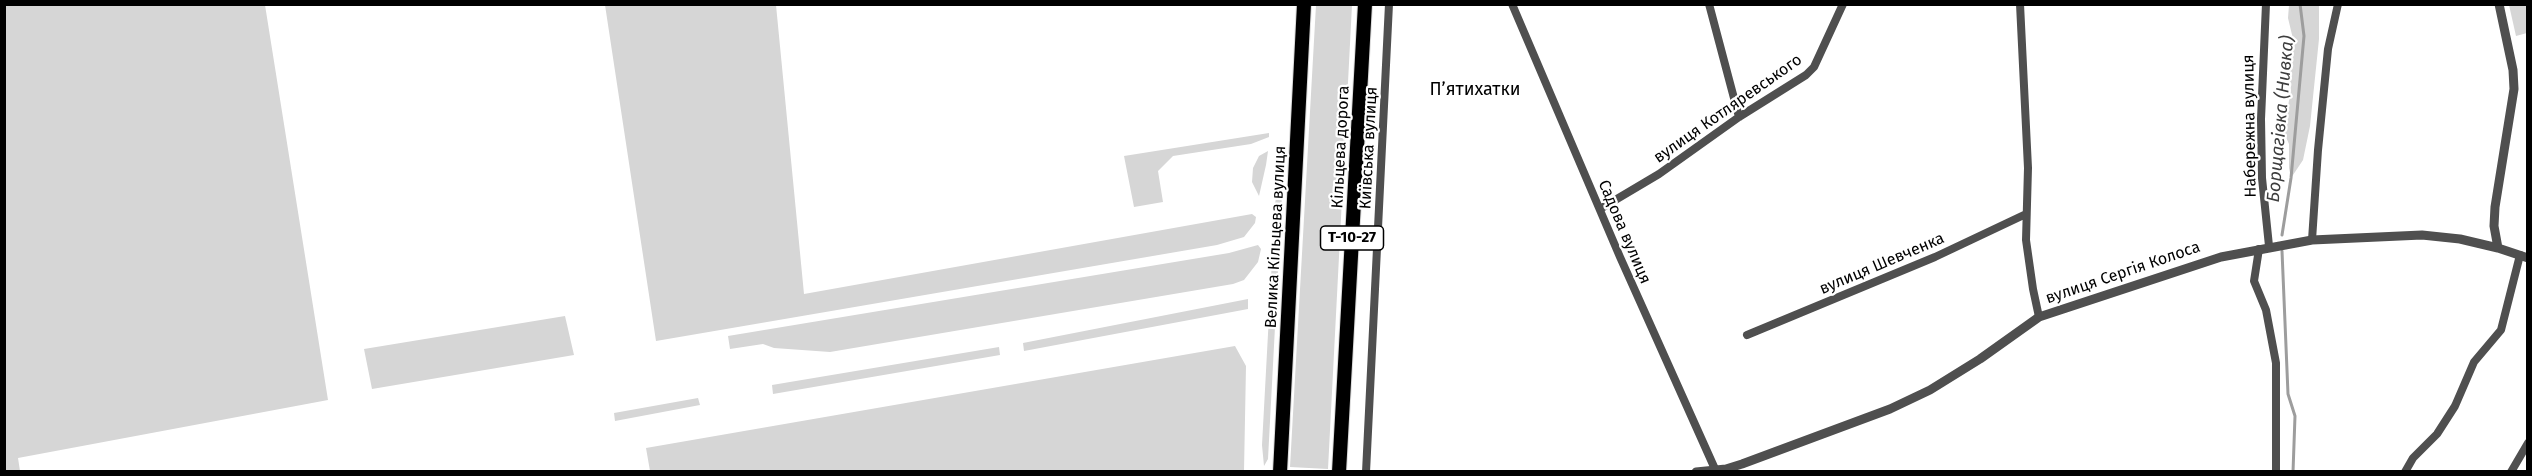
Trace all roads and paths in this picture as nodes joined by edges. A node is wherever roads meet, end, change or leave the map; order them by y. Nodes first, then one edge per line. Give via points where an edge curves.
1 (1304, 4) edge
2 (1365, 4) edge
3 (1389, 4) edge
4 (1512, 4) edge
5 (1709, 4) edge
6 (1843, 4) edge
7 (2020, 4) edge
8 (2266, 4) edge
9 (2338, 4) edge
10 (2499, 4) edge
11 (1739, 117) junction
12 (1600, 209) junction
13 (2026, 214) junction
14 (2312, 240) junction
15 (2269, 246) junction
16 (2498, 248) junction
17 (2259, 249) junction
18 (2524, 257) edge
19 (2039, 317) junction
20 (1747, 335) dead end
21 (2528, 443) edge
22 (1715, 469) junction
23 (1726, 470) edge
24 (1280, 471) edge
25 (1339, 471) edge
26 (1366, 471) edge
27 (1696, 471) edge
28 (2276, 471) edge
29 (2405, 471) edge
30 (2511, 471) edge

1 - 24 highway, Велика Кільцева вулиця
2 - 25 highway, Кільцева дорога / Т-10-27
3 - 26 street, Київська вулиця
4 - 12 street, Садова вулиця
5 - 11 street
6 - 11 street, вулиця Котляревського via 1814,67
7 - 13 street via 2028,157
8 - 15 street, Набережна вулиця via 2260,119
9 - 14 street via 2328,49
10 - 16 street via 2514,89 2495,207
11 - 12 street, вулиця Котляревського via 1659,174
12 - 22 street, Садова вулиця
13 - 19 street via 2032,289
13 - 20 street, вулиця Шевченка via 1935,257
14 - 15 street, вулиця Сергія Колоса
14 - 16 street, вулиця Сергія Колоса via 2422,235
15 - 17 street, вулиця Сергія Колоса
16 - 18 street, вулиця Сергія Колоса
17 - 19 street, вулиця Сергія Колоса via 2179,269
17 - 28 street via 2254,281 2266,310 2276,363
18 - 29 street, вулиця Сергія Колоса via 2501,330 2474,362 2455,406 2437,434
19 - 23 street, вулиця Сергія Колоса via 1915,399
21 - 30 street
22 - 23 street, вулиця Сергія Колоса
22 - 27 street, вулиця Сергія Колоса

